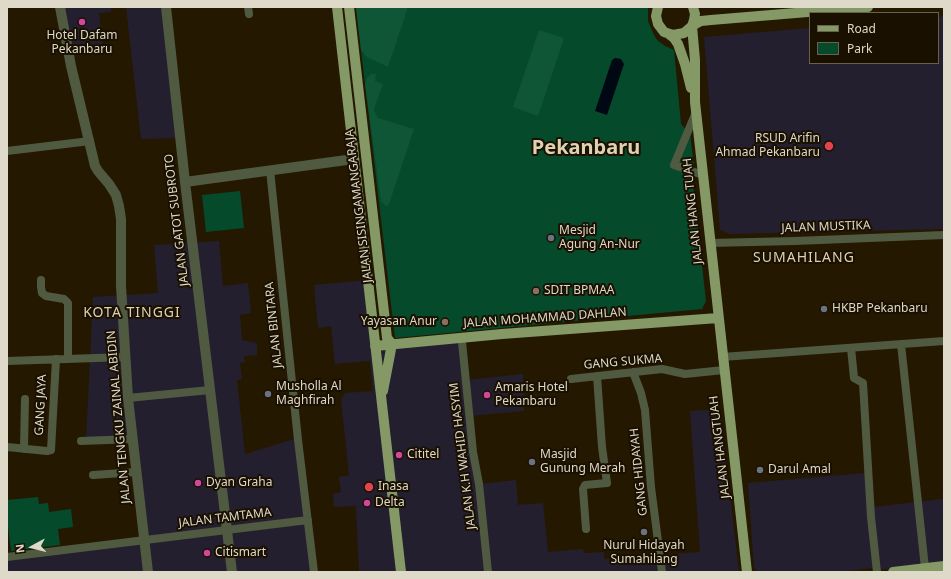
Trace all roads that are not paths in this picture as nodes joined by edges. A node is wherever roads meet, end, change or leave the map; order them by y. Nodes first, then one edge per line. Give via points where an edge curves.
1 (60, 7) edge
2 (166, 7) edge
3 (337, 7) edge
4 (349, 7) edge
5 (658, 7) edge
6 (693, 7) edge
7 (868, 7) edge
8 (692, 26) junction
9 (669, 34) junction
10 (695, 107) junction
11 (364, 137) junction
12 (90, 141) junction
13 (7, 151) edge
14 (354, 159) junction
15 (270, 170) junction
16 (702, 175) junction
17 (185, 182) junction
18 (944, 235) edge
19 (710, 243) junction
20 (41, 280) dead end
21 (718, 318) junction
22 (464, 337) junction
23 (944, 341) edge
24 (392, 344) junction
25 (901, 344) junction
26 (375, 346) junction
27 (852, 348) junction
28 (126, 357) junction
29 (722, 357) junction
30 (56, 359) junction
31 (68, 359) junction
32 (7, 361) edge
33 (724, 370) junction
34 (633, 372) junction
35 (596, 376) junction
36 (571, 379) dead end
37 (210, 390) junction
38 (128, 398) junction
39 (381, 398) junction
40 (25, 399) dead end
41 (133, 439) junction
42 (81, 441) dead end
43 (7, 448) edge
44 (24, 449) junction
45 (137, 472) junction
46 (93, 475) dead end
47 (308, 520) junction
48 (586, 529) dead end
49 (227, 530) junction
50 (144, 540) junction
51 (7, 557) edge
52 (944, 566) edge
53 (925, 568) junction
54 (148, 572) edge
55 (232, 572) edge
56 (314, 572) edge
57 (401, 572) edge
58 (488, 572) edge
59 (662, 572) edge
60 (747, 572) edge
61 (877, 572) edge
62 (893, 572) edge

1 - 12 street, JALAN TENGKU ZAINAL ABIDIN via 71,66
2 - 17 street, JALAN GATOT SUBROTO
3 - 14 main road, JALAN SISINGAMANGARAJA
4 - 11 main road, JALAN SISINGAMANGARAJA
5 - 9 main road, JALAN HANG TUAH via 658,24
6 - 8 main road, JALAN HANG TUAH via 695,14
7 - 8 main road via 701,21
8 - 9 main road via 684,33
8 - 10 main road, JALAN HANG TUAH
9 - 10 main road, JALAN HANG TUAH via 678,44
10 - 16 main road, JALAN HANG TUAH
10 - 16 street via 674,165
11 - 14 main road
11 - 24 main road, JALAN SISINGAMANGARAJA via 387,338
12 - 13 street
12 - 28 street, JALAN TENGKU ZAINAL ABIDIN via 95,166 109,184 119,206
14 - 15 street
14 - 26 main road, JALAN SISINGAMANGARAJA
15 - 17 street
15 - 47 street, JALAN BINTARA
16 - 19 main road, JALAN HANG TUAH
17 - 37 street, JALAN GATOT SUBROTO
18 - 19 street, JALAN MUSTIKA
19 - 21 main road, JALAN HANG TUAH
20 - 31 street via 42,292 46,296 68,302
21 - 22 main road, JALAN MOHAMMAD DAHLAN
21 - 29 main road, JALAN HANGTUAH
22 - 24 main road, JALAN MOHAMMAD DAHLAN
22 - 58 street, JALAN K.H WAHID HASYIM via 462,342 473,452
23 - 25 street
24 - 26 main road, JALAN MOHAMMAD DAHLAN
24 - 39 main road, JALAN SISINGAMANGARAJA
25 - 27 street
25 - 53 street
26 - 39 main road, JALAN SISINGAMANGARAJA
27 - 29 street
27 - 61 street via 854,378 863,383
28 - 31 street, GANG JAYA
28 - 38 street, JALAN TENGKU ZAINAL ABIDIN
29 - 33 main road, JALAN HANGTUAH
30 - 31 street, GANG JAYA
30 - 32 street, GANG JAYA
30 - 44 street, GANG JAYA via 51,448 48,451
33 - 34 street, GANG SUKMA via 685,374 662,369
33 - 60 main road, JALAN HANGTUAH
34 - 35 street, GANG SUKMA
34 - 59 street, GANG HIDAYAH via 645,410
35 - 36 street, GANG SUKMA
35 - 48 street via 607,483 585,485 583,489
37 - 38 street
37 - 49 street, JALAN GATOT SUBROTO
38 - 41 street, JALAN TENGKU ZAINAL ABIDIN
39 - 57 main road, JALAN SISINGAMANGARAJA
40 - 44 street, GANG JAYA
41 - 42 street
41 - 45 street, JALAN TENGKU ZAINAL ABIDIN
43 - 44 street, GANG JAYA
45 - 46 street
45 - 50 street, JALAN TENGKU ZAINAL ABIDIN
47 - 49 street, JALAN TAMTAMA
47 - 56 street, JALAN BINTARA
49 - 50 street, JALAN TAMTAMA
49 - 55 street, JALAN GATOT SUBROTO
50 - 51 street, JALAN TAMTAMA
50 - 54 street, JALAN TENGKU ZAINAL ABIDIN
52 - 53 main road
53 - 62 main road

